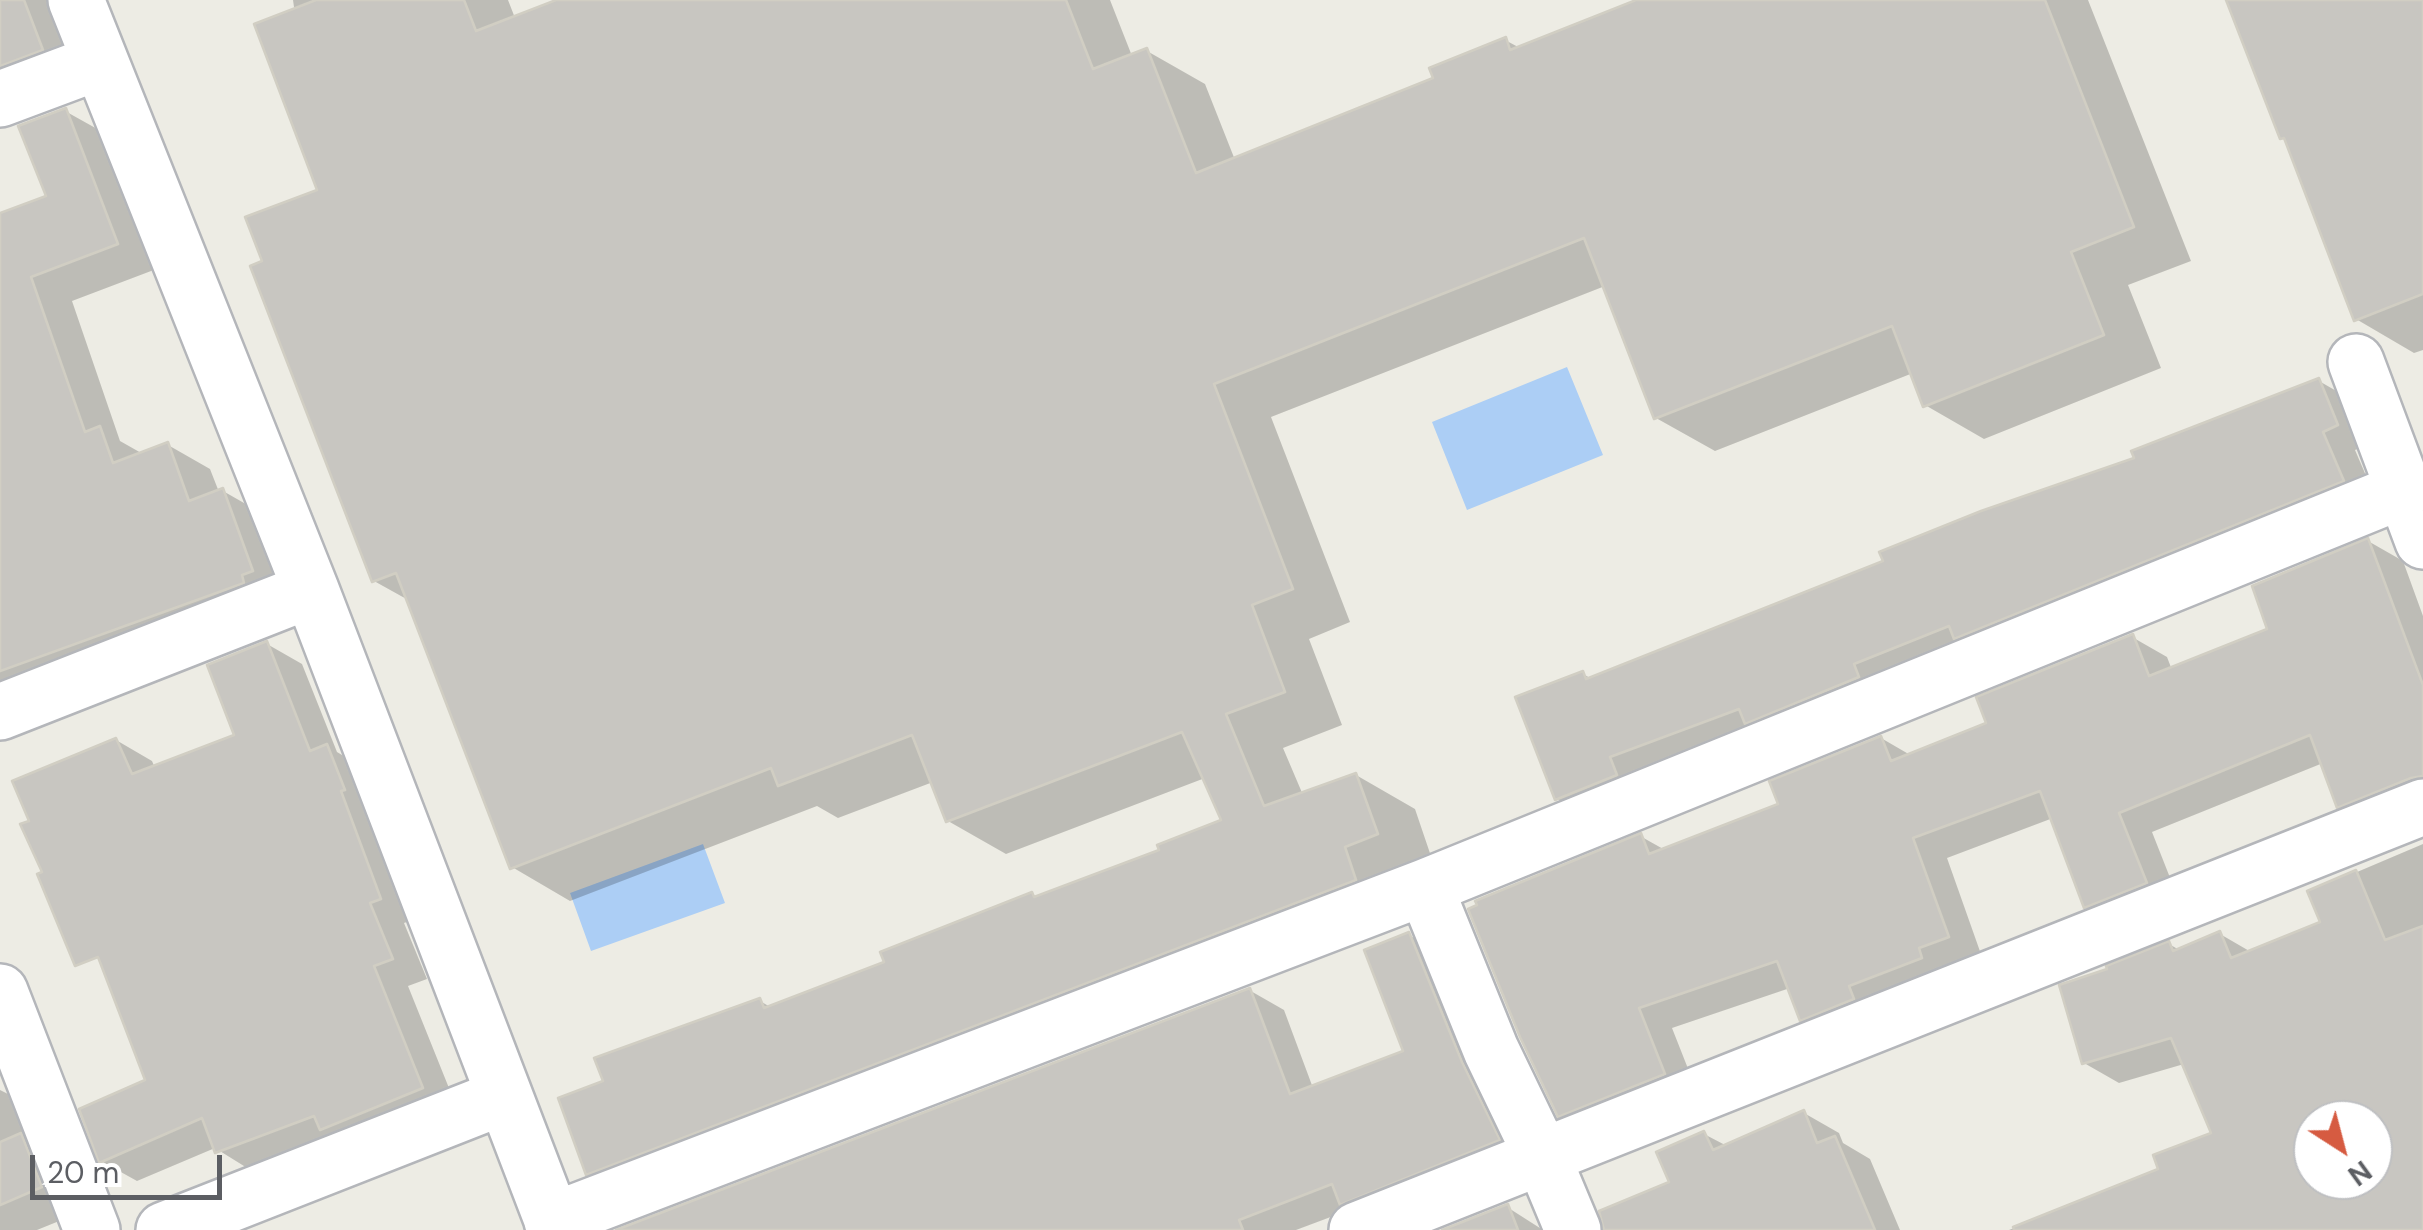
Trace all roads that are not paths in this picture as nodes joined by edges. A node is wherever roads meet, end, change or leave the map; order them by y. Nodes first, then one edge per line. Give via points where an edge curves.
1 (76, 0) edge
2 (99, 62) junction
3 (0, 99) edge
4 (2356, 362) dead end
5 (2404, 490) junction
6 (2423, 541) edge
7 (311, 590) junction
8 (0, 712) edge
9 (2423, 807) edge
10 (1426, 887) junction
11 (0, 992) edge
12 (503, 1097) junction
13 (1543, 1158) junction
14 (554, 1226) edge
15 (92, 1230) edge
16 (164, 1230) edge
17 (1357, 1230) edge
18 (1572, 1230) edge

1 - 2 street
2 - 3 street
2 - 7 street
4 - 5 street
5 - 6 street
5 - 10 street
7 - 8 street
7 - 12 street
9 - 13 street
10 - 13 street
10 - 14 street
11 - 15 street
12 - 14 street
12 - 16 street
13 - 17 street
13 - 18 street

